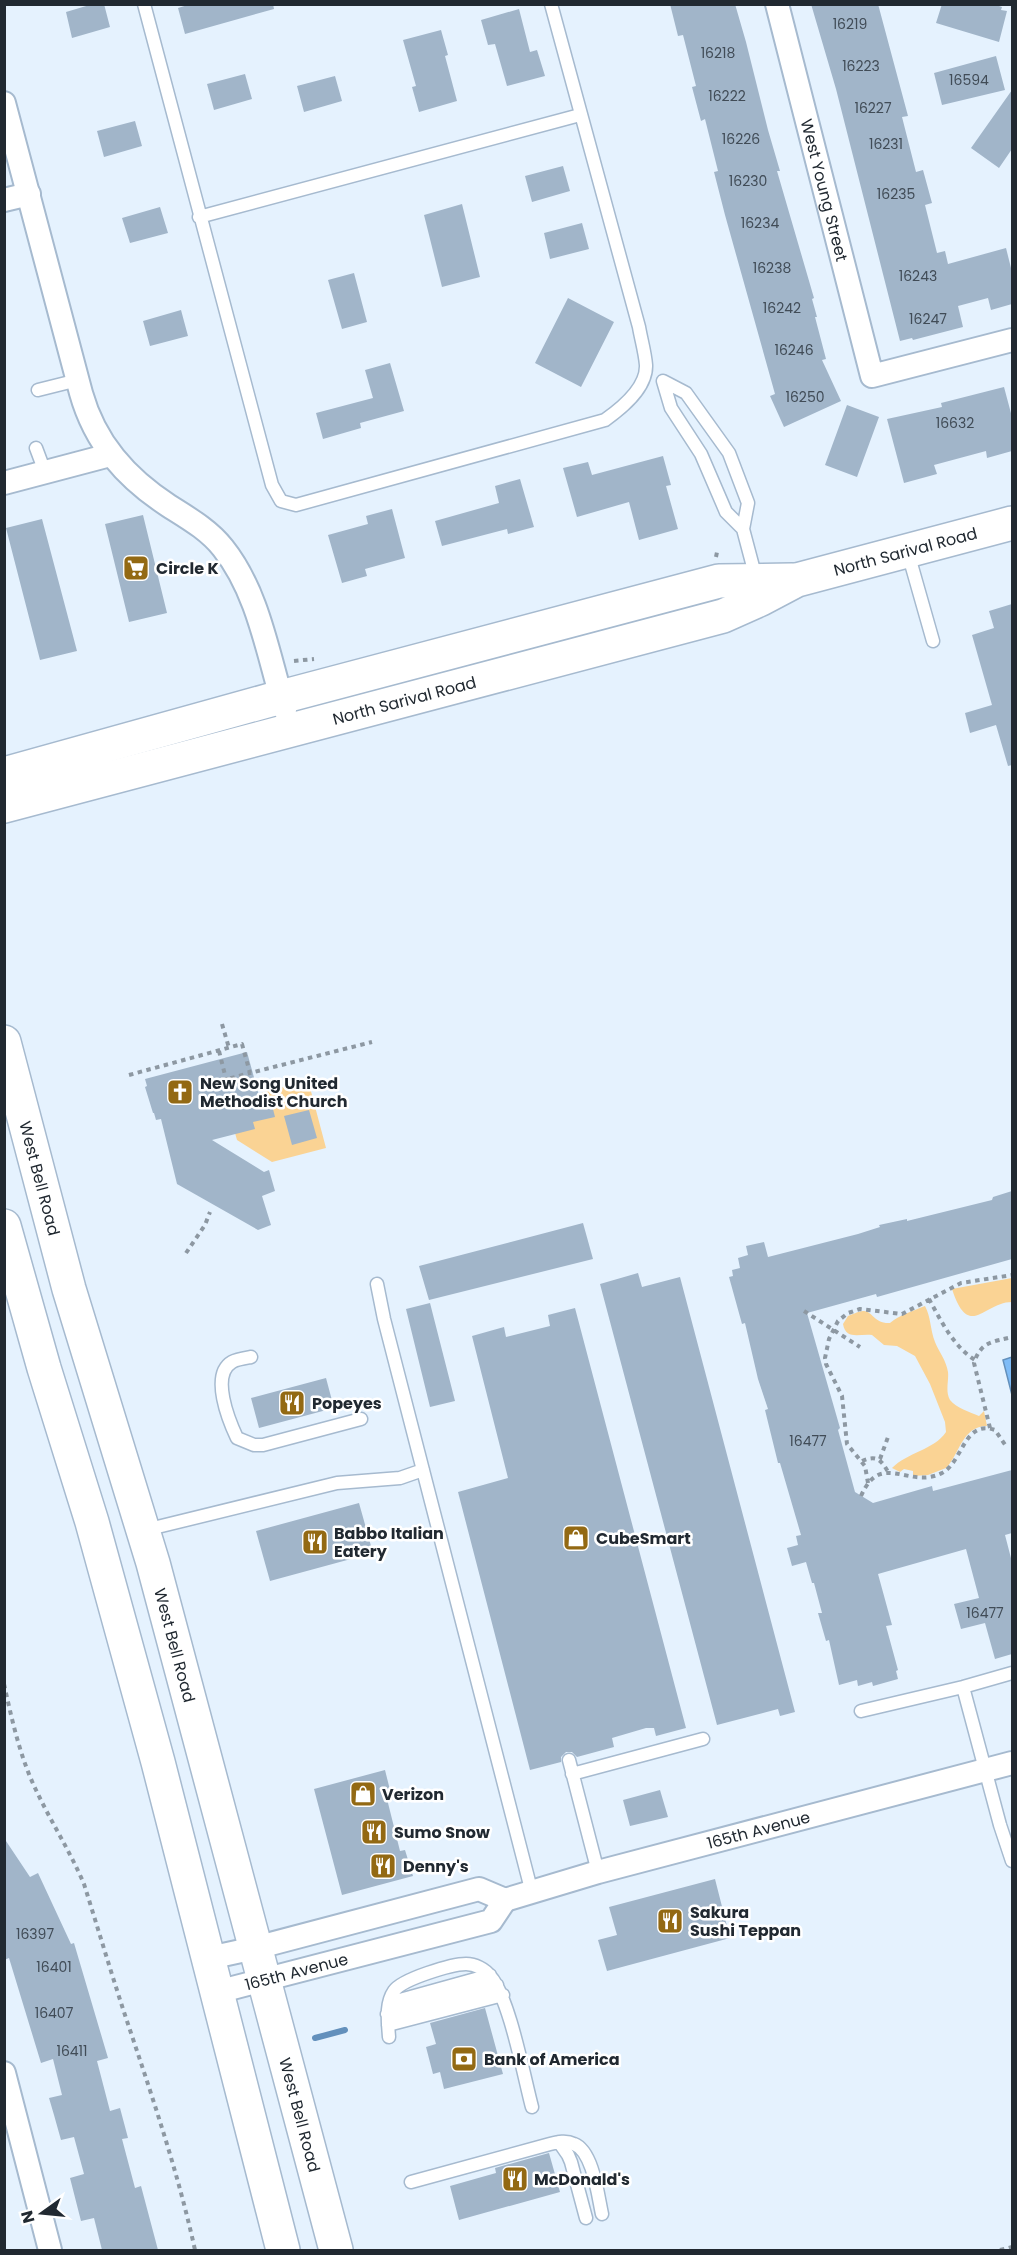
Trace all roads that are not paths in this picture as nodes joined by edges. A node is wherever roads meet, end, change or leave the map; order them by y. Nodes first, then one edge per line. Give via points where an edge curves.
1 (144, 4) edge
2 (551, 4) edge
3 (777, 4) edge
4 (4, 103) edge
5 (580, 115) junction
6 (29, 194) junction
7 (4, 200) edge
8 (199, 217) junction
9 (1012, 340) edge
10 (646, 368) junction
11 (78, 380) junction
12 (663, 381) junction
13 (38, 390) dead end
14 (36, 448) dead end
15 (110, 455) junction
16 (45, 472) junction
17 (4, 483) edge
18 (1012, 523) edge
19 (742, 529) junction
20 (907, 550) junction
21 (759, 590) junction
22 (933, 641) dead end
23 (281, 697) junction
24 (292, 731) junction
25 (4, 774) edge
26 (4, 806) edge
27 (4, 1042) edge
28 (4, 1226) edge
29 (377, 1284) dead end
30 (89, 1353) junction
31 (251, 1357) dead end
32 (44, 1368) junction
33 (361, 1419) dead end
34 (423, 1470) junction
35 (144, 1530) junction
36 (1012, 1673) edge
37 (963, 1687) junction
38 (861, 1710) dead end
39 (703, 1739) dead end
40 (569, 1760) dead end
41 (1012, 1763) edge
42 (986, 1770) junction
43 (572, 1774) junction
44 (1012, 1861) edge
45 (598, 1872) junction
46 (532, 1893) junction
47 (505, 1900) junction
48 (255, 1948) junction
49 (209, 1958) junction
50 (263, 1980) junction
51 (496, 1985) junction
52 (217, 1992) junction
53 (388, 2020) junction
54 (4, 2073) edge
55 (532, 2107) dead end
56 (559, 2142) junction
57 (411, 2182) dead end
58 (603, 2214) dead end
59 (586, 2218) dead end
60 (50, 2250) edge
61 (283, 2250) edge
62 (336, 2250) edge

1 - 8 lane
2 - 5 lane
3 - 9 street, West Young Street via 872,376
4 - 6 street
5 - 8 lane
5 - 10 lane via 639,327
6 - 7 street
6 - 11 street
8 - 10 lane via 272,485 281,501 296,505 605,420 631,398
10 - 12 lane
11 - 13 lane
11 - 15 street via 92,426
12 - 19 lane via 671,408 701,454 726,512
12 - 19 lane via 686,393 729,453 748,503
14 - 16 lane
15 - 16 street
15 - 23 street via 148,493 205,529 222,546 236,566 254,609
16 - 17 street
18 - 20 main road, North Sarival Road
19 - 21 lane
20 - 21 main road, North Sarival Road
20 - 22 lane
21 - 23 main road, North Sarival Road via 719,581
21 - 24 main road, North Sarival Road via 723,616
23 - 24 street
23 - 25 main road, North Sarival Road
24 - 26 main road, North Sarival Road
27 - 30 main road, West Bell Road
28 - 32 main road
29 - 34 lane
30 - 32 main road
30 - 35 main road, West Bell Road
31 - 33 lane via 231,1362 221,1382 237,1438 263,1445
32 - 49 main road via 92,1522
34 - 35 lane via 400,1478 337,1483
34 - 46 lane
35 - 48 main road, West Bell Road
36 - 37 lane
37 - 38 lane
37 - 42 lane
39 - 43 lane
40 - 43 lane
41 - 42 street, 165th Avenue
42 - 44 lane
42 - 45 street, 165th Avenue
43 - 45 lane
45 - 46 street, 165th Avenue
46 - 47 street, 165th Avenue
47 - 48 street, 165th Avenue via 479,1889
47 - 50 street, 165th Avenue via 491,1921
48 - 49 street, 165th Avenue
48 - 50 main road, West Bell Road
49 - 52 main road
50 - 52 street, 165th Avenue
50 - 62 main road, West Bell Road
51 - 53 lane
51 - 53 lane
51 - 53 lane via 479,1967 465,1964 413,1977 393,1992
51 - 55 lane
52 - 61 main road
54 - 60 street
56 - 57 lane
56 - 58 lane via 576,2144 586,2154
56 - 59 lane via 571,2162

